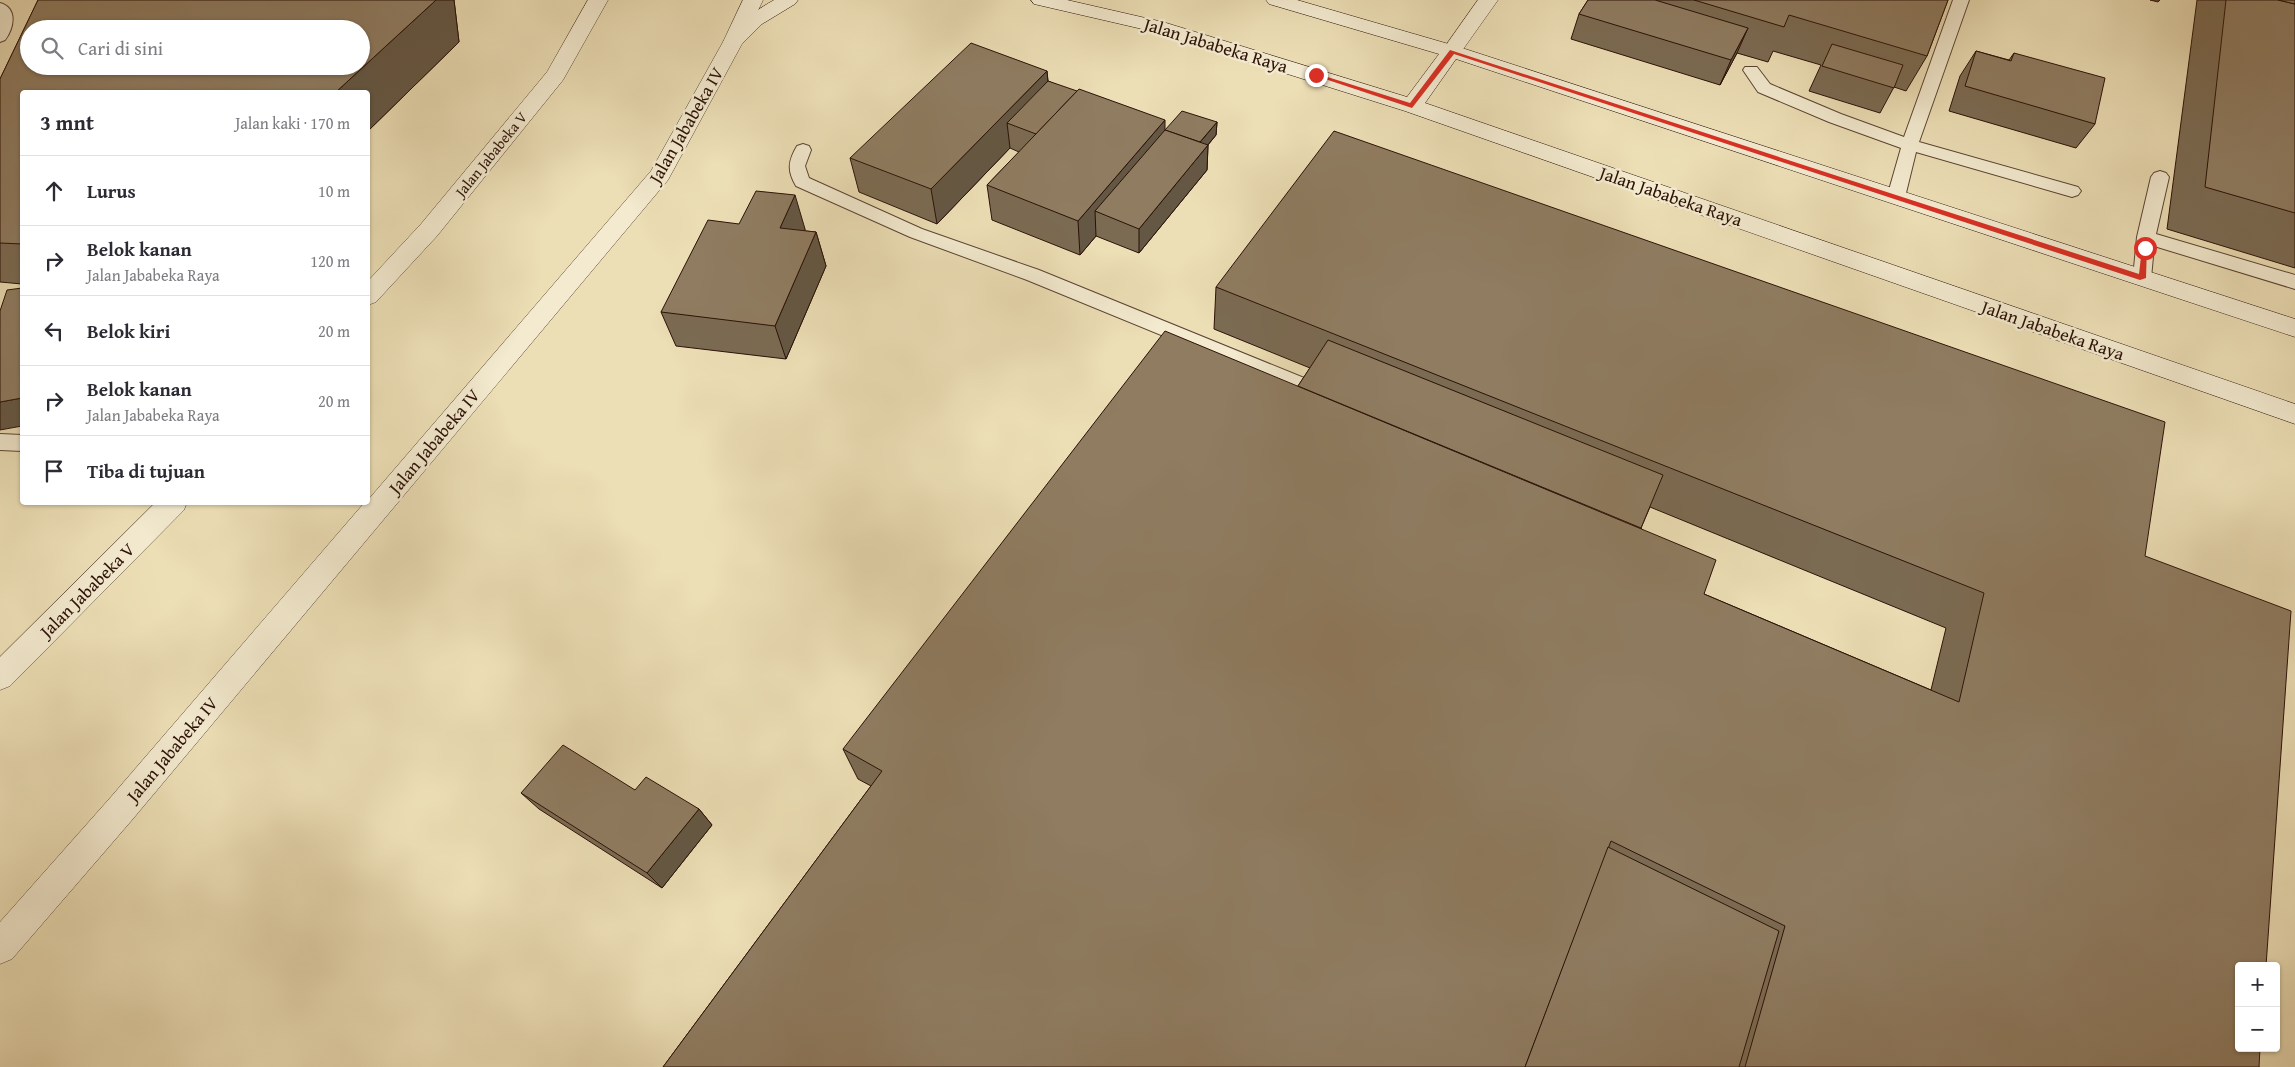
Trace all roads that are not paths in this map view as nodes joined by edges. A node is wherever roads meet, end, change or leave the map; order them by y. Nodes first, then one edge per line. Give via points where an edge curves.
1 (598, 0) edge
2 (753, 0) edge
3 (788, 0) edge
4 (1040, 0) edge
5 (1276, 0) edge
6 (1488, 0) edge
7 (1961, 0) edge
8 (0, 8) edge
9 (0, 38) edge
10 (733, 42) junction
11 (1452, 51) junction
12 (1751, 70) dead end
13 (1412, 106) junction
14 (1910, 145) junction
15 (803, 150) dead end
16 (2160, 177) dead end
17 (2072, 191) dead end
18 (1896, 197) junction
19 (2146, 237) junction
20 (2142, 278) junction
21 (2295, 282) edge
22 (370, 294) edge
23 (2295, 328) edge
24 (1307, 387) edge
25 (2295, 414) edge
26 (0, 442) edge
27 (20, 443) edge
28 (171, 505) edge
29 (0, 677) edge
30 (0, 947) edge

1 - 22 main road, Jalan Jababeka V via 556,75 429,230
2 - 10 main road, Jalan Jababeka IV
3 - 10 main road via 755,20
4 - 13 main road, Jalan Jababeka Raya via 1156,26
5 - 11 main road
6 - 11 main road
7 - 14 lane
8 - 9 lane via 3,9 5,26
10 - 30 main road, Jalan Jababeka IV via 660,175
11 - 13 main road
11 - 18 main road
12 - 14 lane via 1764,88
13 - 25 main road, Jalan Jababeka Raya
14 - 17 lane
14 - 18 lane
15 - 24 lane via 796,171 802,182 916,233 1033,275
16 - 19 lane
18 - 20 main road
19 - 20 lane
19 - 21 lane
20 - 23 main road
26 - 27 lane
28 - 29 main road, Jalan Jababeka V

